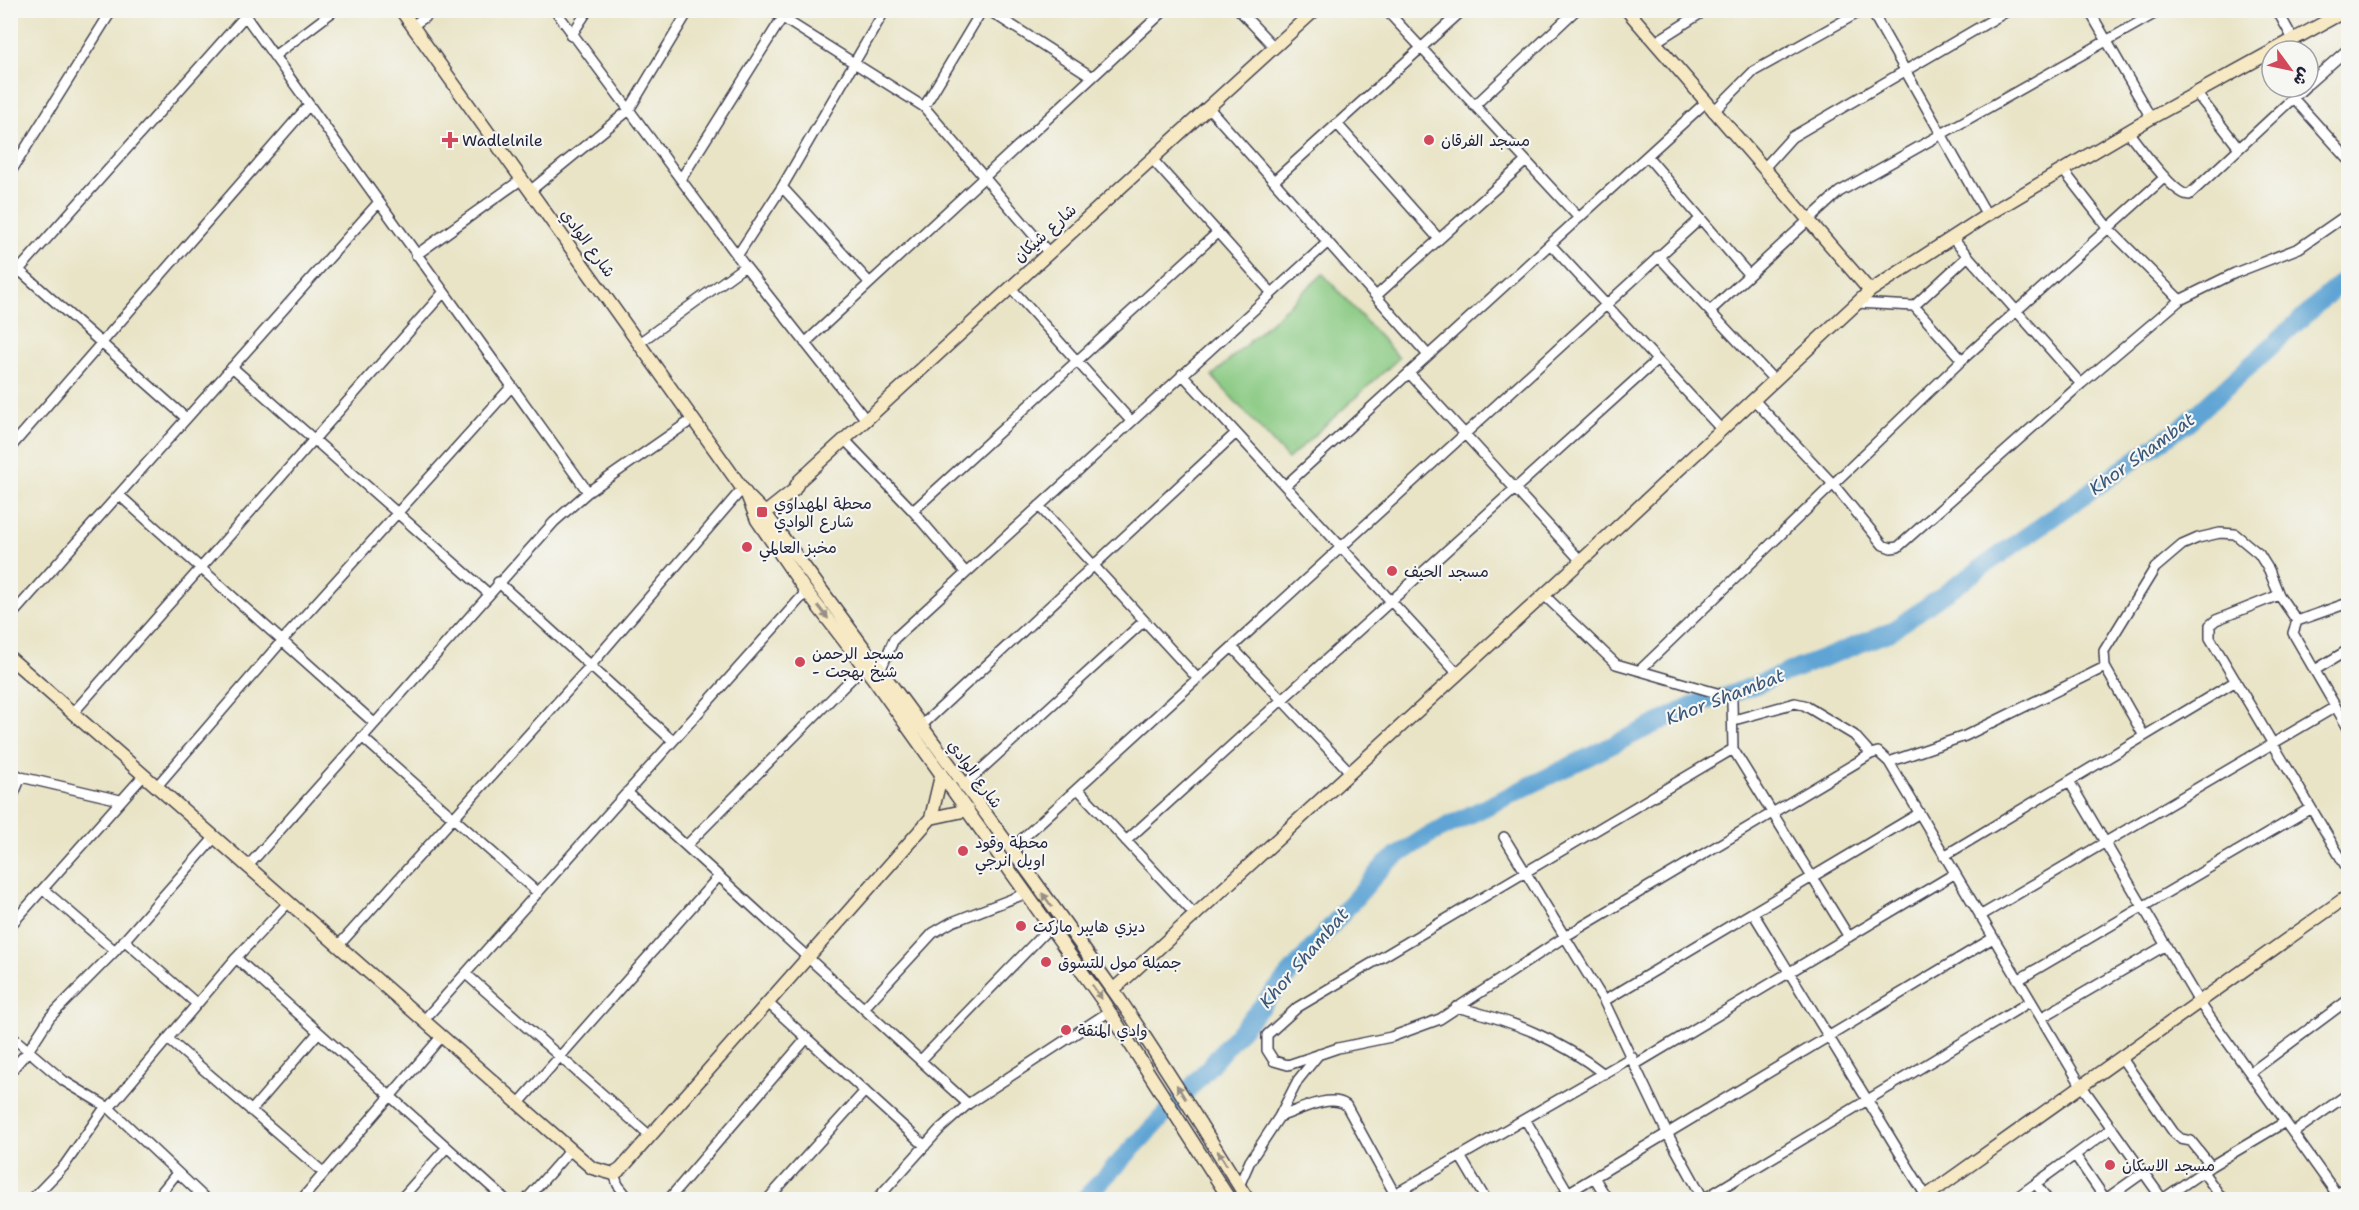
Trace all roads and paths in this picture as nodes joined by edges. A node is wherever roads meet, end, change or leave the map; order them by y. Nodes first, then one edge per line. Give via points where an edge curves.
1 (112, 10) edge
2 (335, 10) edge
3 (401, 10) edge
4 (435, 10) edge
5 (555, 10) edge
6 (588, 10) edge
7 (689, 10) edge
8 (770, 10) edge
9 (885, 10) edge
10 (982, 10) edge
11 (988, 10) edge
12 (1165, 10) edge
13 (1239, 10) edge
14 (1315, 10) edge
15 (1386, 10) edge
16 (1463, 10) edge
17 (1576, 10) edge
18 (1627, 10) edge
19 (1706, 10) edge
20 (1863, 10) edge
21 (1871, 10) edge
22 (2009, 10) edge
23 (2089, 10) edge
24 (2161, 10) edge
25 (2277, 10) edge
26 (243, 13) edge
27 (784, 14) edge
28 (2347, 14) edge
29 (412, 26) junction
30 (571, 36) junction
31 (2293, 39) joint
32 (2107, 41) junction
33 (1654, 43) junction
34 (1274, 47) junction
35 (1421, 49) junction
36 (2349, 49) edge
37 (274, 56) junction
38 (2260, 57) edge
39 (854, 62) junction
40 (1904, 71) junction
41 (2320, 74) edge
42 (1091, 76) junction
43 (2196, 93) junction
44 (2292, 99) edge
45 (2294, 99) edge
46 (309, 105) junction
47 (1474, 106) junction
48 (924, 107) junction
49 (1208, 107) junction
50 (1710, 107) junction
51 (629, 110) junction
52 (2151, 118) junction
53 (1338, 125) junction
54 (2128, 132) junction
55 (1940, 135) junction
56 (2239, 148) junction
57 (1647, 156) junction
58 (1152, 159) junction
59 (2349, 159) edge
60 (1526, 160) junction
61 (1764, 168) junction
62 (2063, 170) junction
63 (11, 173) edge
64 (983, 176) junction
65 (2165, 177) junction
66 (522, 179) junction
67 (681, 179) junction
68 (1275, 180) junction
69 (782, 187) junction
70 (530, 190) junction
71 (379, 202) junction
72 (2349, 214) edge
73 (1987, 215) junction
74 (1579, 218) junction
75 (1700, 219) junction
76 (1809, 222) junction
77 (2109, 229) junction
78 (1218, 232) junction
79 (1439, 238) junction
80 (1952, 238) junction
81 (1328, 242) junction
82 (1550, 244) junction
83 (1049, 253) junction
84 (416, 255) junction
85 (737, 256) junction
86 (1658, 256) junction
87 (1968, 256) junction
88 (10, 262) edge
89 (745, 266) junction
90 (20, 269) junction
91 (1749, 275) junction
92 (10, 280) edge
93 (869, 282) junction
94 (1010, 287) junction
95 (1870, 291) junction
96 (1271, 292) junction
97 (444, 293) junction
98 (1376, 296) junction
99 (2180, 300) junction
100 (1856, 303) junction
101 (1604, 305) junction
102 (1914, 306) junction
103 (1710, 311) junction
104 (2016, 312) junction
105 (102, 342) junction
106 (639, 343) junction
107 (805, 343) junction
108 (1428, 355) junction
109 (1962, 360) junction
110 (1077, 361) junction
111 (1656, 361) junction
112 (232, 367) junction
113 (1409, 373) junction
114 (1182, 374) junction
115 (1774, 381) junction
116 (2080, 384) junction
117 (512, 386) junction
118 (1754, 400) junction
119 (186, 418) junction
120 (693, 419) junction
121 (867, 421) junction
122 (1131, 421) junction
123 (1722, 430) junction
124 (1236, 433) junction
125 (1462, 433) junction
126 (845, 440) junction
127 (314, 441) junction
128 (10, 448) edge
129 (1833, 484) junction
130 (1285, 486) junction
131 (1512, 489) junction
132 (745, 491) junction
133 (588, 492) junction
134 (119, 495) junction
135 (1039, 506) junction
136 (913, 511) junction
137 (759, 513) junction
138 (397, 514) junction
139 (1340, 546) junction
140 (1581, 561) junction
141 (1093, 565) junction
142 (202, 569) junction
143 (966, 573) junction
144 (498, 582) junction
145 (807, 591) junction
146 (488, 593) junction
147 (1544, 595) junction
148 (2279, 595) junction
149 (1391, 601) junction
150 (2349, 603) edge
151 (10, 617) edge
152 (1144, 621) junction
153 (2296, 621) junction
154 (281, 642) junction
155 (1232, 647) junction
156 (2349, 650) edge
157 (10, 658) edge
158 (591, 665) junction
159 (864, 666) junction
160 (2105, 667) junction
161 (1640, 670) junction
162 (2314, 670) junction
163 (877, 673) junction
164 (1458, 674) junction
165 (1198, 679) junction
166 (2236, 681) junction
167 (1282, 700) junction
168 (2335, 706) junction
169 (73, 713) junction
170 (1734, 720) junction
171 (373, 722) junction
172 (920, 727) junction
173 (2349, 728) edge
174 (362, 736) junction
175 (2144, 736) junction
176 (673, 741) junction
177 (2273, 743) junction
178 (1733, 749) junction
179 (1871, 754) junction
180 (1889, 762) junction
181 (10, 771) edge
182 (1350, 772) junction
183 (144, 775) junction
184 (941, 776) junction
185 (21, 777) junction
186 (2069, 781) junction
187 (157, 786) junction
188 (963, 786) junction
189 (1078, 789) junction
190 (627, 792) junction
191 (120, 800) junction
192 (10, 803) edge
193 (2311, 807) junction
194 (968, 810) junction
195 (1772, 813) junction
196 (1918, 814) junction
197 (932, 818) junction
198 (452, 819) junction
199 (215, 837) junction
200 (1503, 837) dead end
201 (1126, 841) junction
202 (2105, 842) junction
203 (686, 846) junction
204 (1010, 850) junction
205 (1944, 856) junction
206 (248, 866) junction
207 (2349, 870) edge
208 (1528, 873) junction
209 (1954, 874) junction
210 (719, 876) junction
211 (1812, 878) junction
212 (43, 889) junction
213 (538, 892) junction
214 (1027, 893) junction
215 (2349, 896) edge
216 (289, 902) junction
217 (2144, 906) junction
218 (1753, 912) junction
219 (1196, 915) junction
220 (1980, 916) junction
221 (10, 926) edge
222 (1051, 926) junction
223 (1566, 936) junction
224 (1849, 937) junction
225 (1993, 938) junction
226 (124, 940) junction
227 (339, 945) junction
228 (2166, 945) junction
229 (115, 951) junction
230 (807, 957) junction
231 (236, 958) junction
232 (1790, 973) junction
233 (466, 974) junction
234 (2018, 980) junction
235 (1113, 990) junction
236 (2349, 1000) edge
237 (1604, 1001) junction
238 (2031, 1001) junction
239 (2199, 1002) junction
240 (768, 1003) junction
241 (197, 1004) junction
242 (1456, 1007) junction
243 (864, 1008) junction
244 (1110, 1011) junction
245 (2041, 1018) junction
246 (424, 1020) junction
247 (318, 1033) junction
248 (10, 1035) edge
249 (442, 1036) junction
250 (1829, 1036) junction
251 (807, 1038) junction
252 (168, 1039) junction
253 (28, 1051) junction
254 (1319, 1054) junction
255 (560, 1056) junction
256 (2121, 1057) junction
257 (921, 1060) junction
258 (1634, 1061) junction
259 (10, 1072) edge
260 (2250, 1073) junction
261 (1604, 1074) junction
262 (2081, 1085) junction
263 (865, 1091) junction
264 (2349, 1094) edge
265 (390, 1097) junction
266 (1867, 1100) junction
267 (519, 1103) junction
268 (968, 1104) junction
269 (107, 1107) junction
270 (251, 1111) junction
271 (1279, 1117) junction
272 (1525, 1119) junction
273 (2285, 1122) junction
274 (2112, 1128) junction
275 (1667, 1132) junction
276 (2293, 1134) junction
277 (650, 1136) junction
278 (925, 1146) junction
279 (447, 1147) junction
280 (571, 1149) junction
281 (2075, 1155) junction
282 (1460, 1156) junction
283 (2207, 1169) junction
284 (2144, 1172) junction
285 (177, 1173) junction
286 (324, 1173) junction
287 (614, 1174) junction
288 (1594, 1177) junction
289 (2036, 1184) junction
290 (1239, 1186) junction
291 (2349, 1186) edge
292 (1568, 1192) junction
293 (1396, 1197) edge
294 (1924, 1198) edge
295 (2336, 1198) edge
296 (1704, 1199) edge
297 (2106, 1199) edge
298 (2163, 1199) edge
299 (30, 1200) edge
300 (155, 1200) edge
301 (207, 1200) edge
302 (301, 1200) edge
303 (400, 1200) edge
304 (506, 1200) edge
305 (526, 1200) edge
306 (630, 1200) edge
307 (668, 1200) edge
308 (767, 1200) edge
309 (876, 1200) edge
310 (1230, 1200) edge
311 (1248, 1200) edge
312 (1486, 1200) edge
313 (1556, 1200) edge
314 (1608, 1200) edge
315 (2013, 1200) edge
316 (2048, 1200) edge
317 (2223, 1200) edge

1 - 63 street
2 - 37 street
3 - 29 street, شارع الوادي
4 - 29 street
5 - 30 street
6 - 30 street
7 - 51 street
8 - 27 street
9 - 39 street
10 - 48 street
11 - 42 street
12 - 42 street
13 - 34 street
14 - 34 street, شارع شيكان
15 - 35 street
16 - 35 street
17 - 47 street
18 - 33 street
19 - 33 street
20 - 50 street via 1754,71
21 - 40 street
22 - 40 street
23 - 32 street
24 - 32 street
25 - 31 street
26 - 37 street
26 - 90 street
27 - 39 street
27 - 67 street
28 - 31 street
29 - 66 street, شارع الوادي
30 - 51 street
32 - 52 street
32 - 55 street
33 - 50 street
34 - 49 street, شارع شيكان
35 - 47 street
35 - 53 street
36 - 41 street
37 - 46 street
38 - 43 street
39 - 48 street
39 - 69 street
40 - 55 street
40 - 61 street via 1792,136
42 - 64 street
43 - 52 street
43 - 56 street
44 - 56 street
45 - 59 street
46 - 71 street
46 - 105 street
47 - 60 street
48 - 64 street
49 - 58 street, شارع شيكان
49 - 68 street
50 - 57 street
50 - 61 street
51 - 67 street
51 - 70 street
52 - 54 street
53 - 68 street
53 - 79 street
54 - 62 street
54 - 65 street
55 - 73 street
55 - 76 street via 1839,192
56 - 65 street via 2189,195
57 - 74 street
57 - 75 street
58 - 78 street
58 - 83 street, شارع شيكان
60 - 74 street
60 - 79 street
61 - 76 street
62 - 73 street
62 - 77 street
64 - 83 street
64 - 93 street
65 - 77 street
66 - 70 street, شارع الوادي
66 - 84 street
67 - 85 street
68 - 81 street
69 - 85 street
69 - 93 street
70 - 106 street, شارع الوادي
71 - 84 street
71 - 112 street
72 - 99 street via 2299,248
73 - 80 street
74 - 82 street
75 - 86 street
75 - 91 street
76 - 91 street
76 - 95 street
77 - 99 street
77 - 104 street
78 - 96 street
78 - 110 street
79 - 98 street
80 - 87 street
80 - 95 street
81 - 96 street
81 - 98 street
82 - 101 street
82 - 108 street
83 - 94 street, شارع شيكان
84 - 97 street
85 - 89 street
86 - 101 street
86 - 103 street
87 - 102 street
87 - 104 street
88 - 90 street
89 - 106 street
89 - 107 street
90 - 92 street
90 - 105 street
91 - 103 street
93 - 107 street
94 - 110 street
94 - 121 street, شارع شيكان
95 - 100 street
96 - 114 street
97 - 117 street
97 - 127 street
98 - 108 street
99 - 116 street
100 - 102 street
100 - 115 street
101 - 111 street
101 - 125 street
102 - 109 street
103 - 115 street
104 - 109 street
104 - 116 street
105 - 119 street
105 - 128 street
106 - 120 street, شارع الوادي
107 - 121 street
108 - 113 street
109 - 129 street
110 - 122 street
110 - 136 street
111 - 123 street
111 - 131 street
112 - 119 street
112 - 127 street
113 - 125 street
113 - 130 street
114 - 122 street
114 - 124 street
115 - 118 street
116 - 129 street via 1898,547 1883,545
117 - 133 street
117 - 138 street
118 - 123 street
118 - 129 street
119 - 134 street
120 - 132 street, شارع الوادي
120 - 133 street
121 - 126 street, شارع شيكان
122 - 135 street
123 - 140 street
124 - 130 street
124 - 141 street
125 - 131 street
125 - 139 street
126 - 136 street
126 - 137 street, شارع شيكان via 794,490
127 - 138 street
127 - 142 street
129 - 161 street
130 - 139 street
131 - 140 street
131 - 149 street
132 - 137 street, شارع الوادي
132 - 158 street
133 - 144 street
134 - 142 street
134 - 151 street
135 - 141 street
135 - 143 street
136 - 143 street
137 - 145 street, شارع الوادي
137 - 163 street, شارع الوادي
138 - 146 street
138 - 154 street
139 - 149 street
139 - 155 street
140 - 147 street
141 - 152 street
141 - 172 street
142 - 154 street
142 - 169 street
143 - 163 street via 894,639
144 - 146 street
144 - 158 street
145 -> 159 street, شارع الوادي
145 - 176 street
146 - 171 street
147 - 161 street via 1616,664
147 - 164 street
148 - 153 street
148 - 160 street via 2269,570 2246,541 2228,533 2198,538 2155,568 2104,651
148 - 166 street via 2210,625 2210,638
149 - 164 street
149 - 167 street
150 - 153 street
152 - 165 street
152 - 188 street
153 - 162 street via 2293,633
154 - 171 street
154 - 187 street
155 - 165 street
155 - 167 street
156 - 162 street
157 - 169 street
158 - 176 street
158 - 198 street
159 - 163 street, شارع الوادي
159 - 203 street
160 - 175 street
160 - 180 street via 1965,736
161 - 170 street via 1727,696 1732,701
162 - 168 street
163 - 172 street, شارع الوادي
163 - 184 street, شارع الوادي
164 - 182 street
165 - 189 street
166 - 175 street
166 - 177 street
167 - 182 street
167 - 201 street
168 - 173 street
168 - 177 street
169 - 183 street
170 - 178 street
170 - 179 street via 1795,703 1804,705 1854,735
171 - 174 street
172 - 188 street, شارع الوادي
174 - 198 street
174 - 206 street
175 - 186 street
176 - 190 street
177 - 193 street
177 - 202 street
178 - 195 street
178 - 208 street
179 - 180 street via 1878,752
179 - 195 street
180 - 196 street
181 - 185 street
182 - 219 street
183 - 187 street
183 - 191 street
184 - 194 street, شارع الوادي
184 - 197 street
185 - 191 street
185 - 192 street
186 - 202 street
186 - 205 street
187 - 199 street
188 - 204 street, شارع الوادي
189 - 201 street
189 - 204 street
190 - 203 street
190 - 213 street
191 - 212 street
193 - 207 street
193 - 217 street
194 - 197 street
194 - 214 street, شارع الوادي
195 - 211 street
195 - 223 street
196 - 205 street
196 - 211 street
197 - 230 street
198 - 213 street
198 - 227 street
199 - 206 street
199 - 226 street
200 - 208 street
201 - 219 street
202 - 217 street
202 - 220 street
203 - 210 street
235 -> 204 street, شارع الوادي
205 - 209 street
206 - 216 street
208 - 223 street
208 - 254 street via 1298,1007 1267,1035 1267,1050 1274,1061 1288,1065
209 - 220 street
209 - 224 street
210 - 230 street
210 - 255 street
211 - 218 street
211 - 224 street
212 - 221 street
212 - 229 street
213 - 233 street
214 - 222 street, شارع الوادي
214 - 243 street via 941,927
215 - 239 street
216 - 227 street
216 - 231 street
217 - 228 street
217 - 234 street
218 - 232 street
218 - 237 street
219 - 235 street
220 - 225 street
222 -> 244 street, شارع الوادي
222 - 257 street
223 - 237 street
223 - 242 street
224 - 232 street
225 - 234 street
225 - 250 street
226 - 229 street
226 - 241 street
227 - 246 street
228 - 239 street
228 - 245 street
229 - 253 street via 50,1017
230 - 240 street
230 - 243 street
231 - 241 street
231 - 247 street
232 - 250 street
232 - 258 street
233 - 246 street
233 - 255 street
234 - 238 street
290 -> 235 street, شارع الوادي
236 - 260 street
237 - 258 street
238 - 245 street
238 - 266 street
239 - 256 street
239 - 260 street
240 - 251 street
240 - 277 street
241 - 252 street
242 - 254 street via 1418,1028
242 - 261 street via 1522,1026 1576,1053
243 - 257 street
244 - 268 street
244 - 310 street, شارع الوادي
245 - 262 street
246 - 249 street
247 - 265 street
247 - 270 street
248 - 253 street
249 - 265 street
249 - 267 street
250 - 266 street
250 - 275 street
251 - 263 street
251 - 307 street
252 - 269 street
252 - 270 street
253 - 259 street
253 - 269 street via 64,1081
254 - 271 street via 1298,1080
255 - 267 street
255 - 277 street
256 - 262 street
256 - 283 street via 2174,1133 2191,1141
257 - 268 street
258 - 261 street
258 - 275 street
260 - 273 street
261 - 272 street
262 - 274 street
262 - 294 street
263 - 278 street
263 - 308 street
264 - 276 street
265 - 279 street
265 - 286 street
266 - 294 street
266 - 296 street
267 - 280 street
268 - 278 street
269 - 285 street
269 - 299 street via 64,1166
270 - 286 street
271 - 290 street via 1250,1161
271 - 293 street via 1340,1100
272 - 282 street
272 - 292 street
273 - 276 street
273 - 283 street
274 - 281 street
274 - 284 street
275 - 288 street
275 - 296 street
276 - 295 street
277 - 287 street
278 - 309 street
279 - 303 street
279 - 304 street
280 - 287 street via 597,1171
280 - 305 street
281 - 289 street
281 - 297 street
282 - 293 street
282 - 312 street
283 - 298 street
283 - 317 street
284 - 297 street
284 - 298 street
285 - 300 street
285 - 301 street
286 - 302 street
287 - 306 street
288 - 292 street
288 - 314 street
289 - 315 street
289 - 316 street
290 - 311 street, شارع الوادي
291 - 295 street
292 - 313 street

